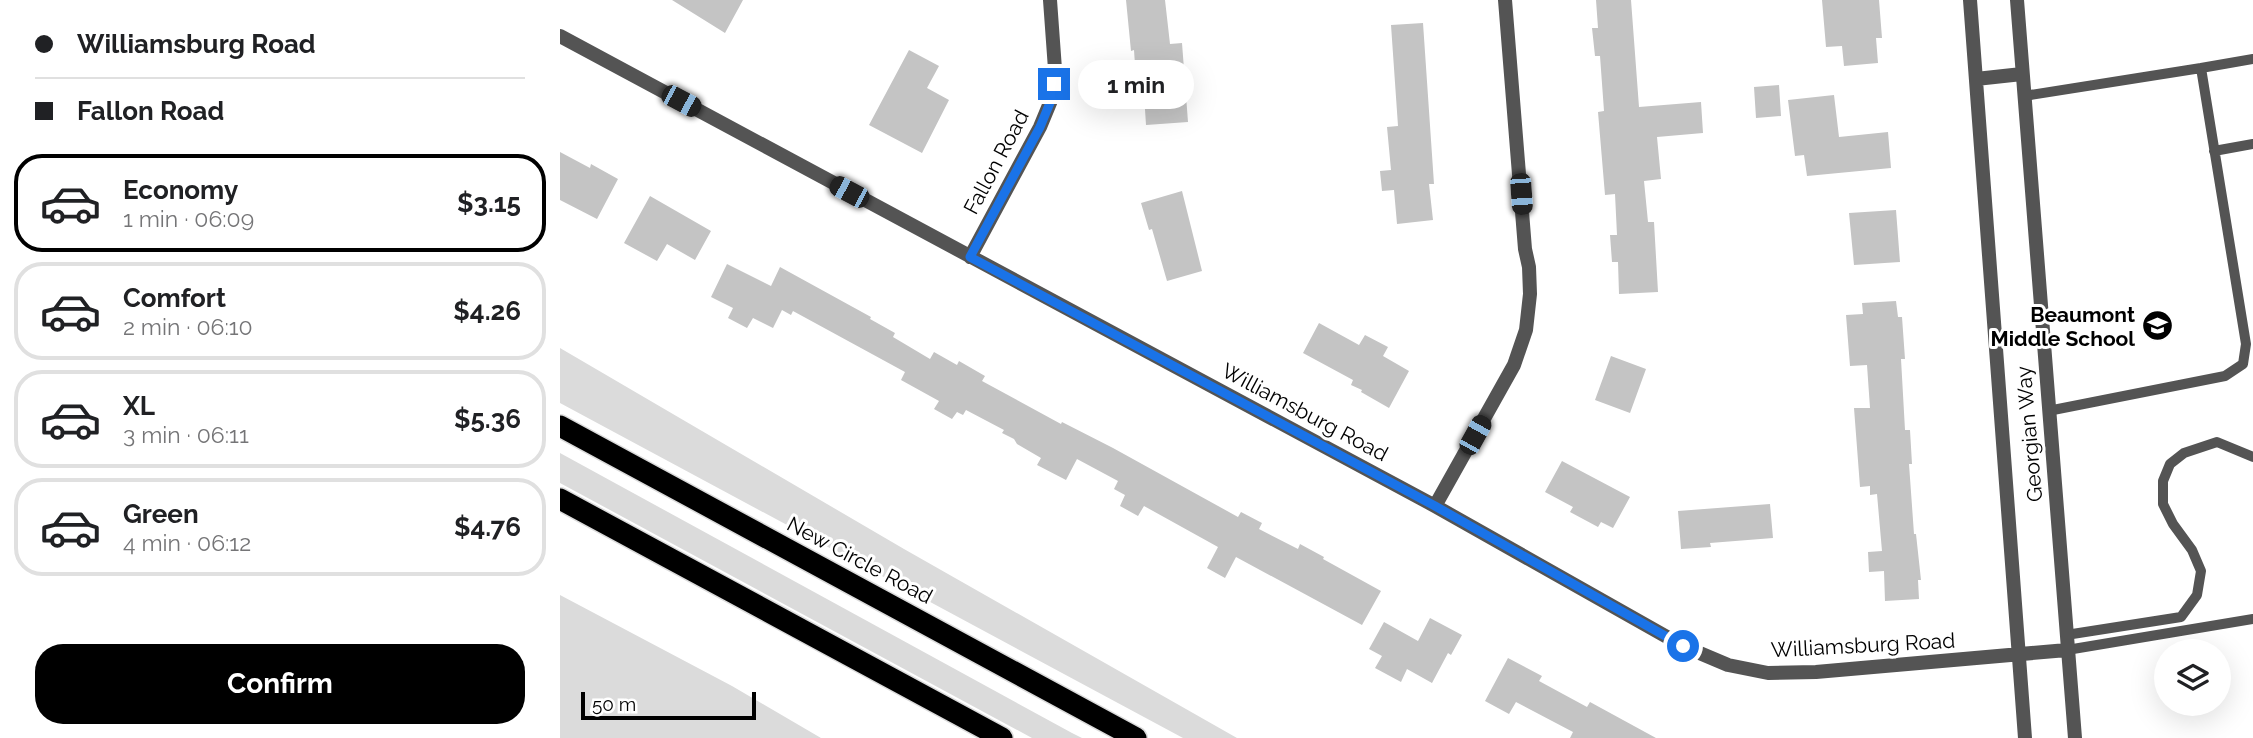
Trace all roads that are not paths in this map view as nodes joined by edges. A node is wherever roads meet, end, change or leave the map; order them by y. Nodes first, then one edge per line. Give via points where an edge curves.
1 (1050, 0) edge
2 (1505, 0) edge
3 (1970, 0) edge
4 (2017, 0) edge
5 (560, 36) edge
6 (2253, 59) edge
7 (2201, 68) junction
8 (2022, 74) junction
9 (1976, 79) junction
10 (2024, 96) junction
11 (2253, 144) edge
12 (2214, 151) junction
13 (970, 257) junction
14 (2048, 411) junction
15 (560, 426) edge
16 (2253, 457) edge
17 (560, 499) edge
18 (1435, 506) junction
19 (2253, 619) edge
20 (2066, 635) junction
21 (2067, 650) junction
22 (2020, 655) junction
23 (1002, 738) edge
24 (1136, 738) edge
25 (2025, 738) edge
26 (2075, 738) edge

1 - 13 street, Fallon Road via 1055,69 1052,98
2 - 18 street via 1529,267 1527,330 1514,365
3 - 9 street, Georgian Way
4 - 8 street, Georgian Way
5 - 13 street, Williamsburg Road
6 - 7 lane
7 - 10 lane
7 - 12 lane
8 - 9 street
8 - 10 street, Georgian Way
9 - 22 street, Georgian Way
10 - 14 street, Georgian Way
11 - 12 lane
12 - 14 lane via 2246,344 2243,364 2225,376
13 - 18 street, Williamsburg Road
14 - 20 street, Georgian Way
15 - 24 highway, New Circle Road
16 - 20 lane via 2217,442 2184,453 2170,464 2163,481 2163,504 2202,570 2197,595 2181,617
17 - 23 highway
18 - 22 street, Williamsburg Road via 1683,646 1728,665 1768,673 1816,672
19 - 21 lane
20 - 21 street, Georgian Way
21 - 22 street, Williamsburg Road
21 - 26 street, Georgian Way
22 - 25 street, Georgian Way

